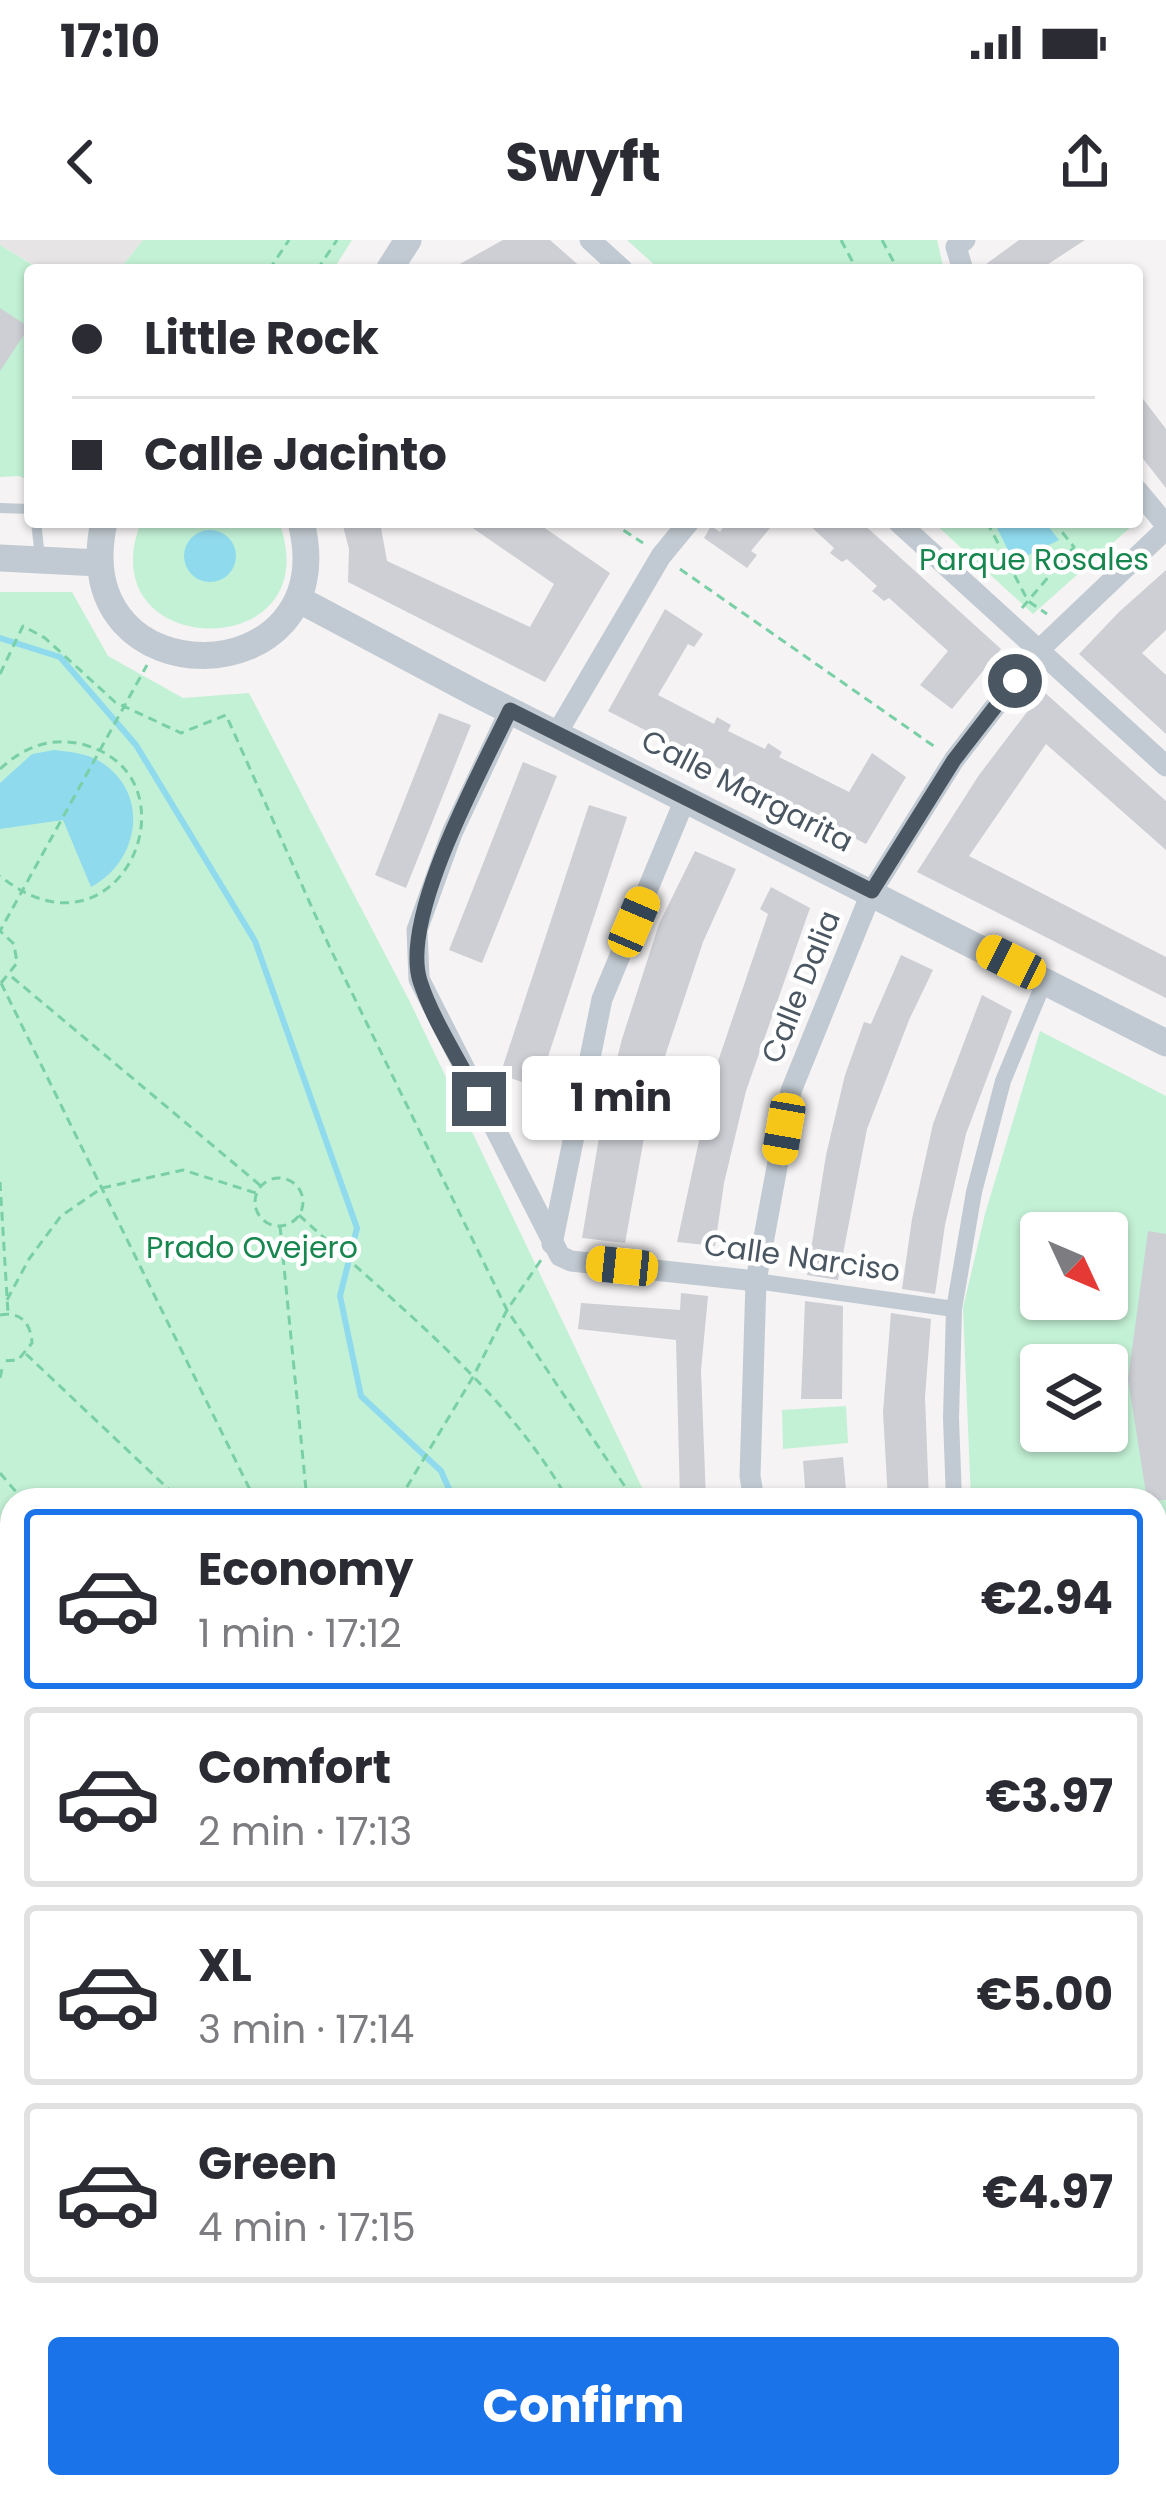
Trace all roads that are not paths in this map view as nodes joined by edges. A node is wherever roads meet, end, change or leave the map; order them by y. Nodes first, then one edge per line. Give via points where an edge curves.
1 (590, 240) edge
2 (616, 264) edge
3 (1143, 498) edge
4 (1166, 527) edge
5 (37, 528) edge
6 (103, 528) edge
7 (303, 528) edge
8 (684, 528) edge
9 (905, 528) edge
10 (0, 558) edge
11 (40, 560) junction
12 (99, 562) junction
13 (298, 599) junction
14 (1039, 650) junction
15 (510, 710) junction
16 (557, 733) junction
17 (1166, 766) edge
18 (686, 797) junction
19 (872, 891) junction
20 (1045, 980) junction
21 (1166, 1043) edge
22 (572, 1146) junction
23 (519, 1178) junction
24 (552, 1244) junction
25 (756, 1281) junction
26 (954, 1309) junction
27 (752, 1488) edge
28 (954, 1488) edge

1 - 2 street
3 - 4 street
4 - 14 street, Calle Dalia
5 - 11 lane
6 - 12 street
7 - 13 street via 309,551
8 - 16 street
9 - 14 street
10 - 11 street
11 - 12 street
12 - 13 street via 108,597 128,627 157,648 197,658 238,653 273,632
13 - 15 street, Calle Margarita
14 - 17 street
14 - 19 street, Calle Dalia via 954,760
15 - 16 street, Calle Margarita
15 - 23 street via 416,930 419,979
16 - 18 street, Calle Margarita
18 - 19 street, Calle Margarita
18 - 22 street via 602,999
19 - 20 street, Calle Margarita
19 - 25 street, Calle Dalia via 791,1090
20 - 21 street, Calle Margarita
20 - 26 street via 1003,1081
22 - 23 street via 551,1188
22 - 24 street
23 - 24 street
24 - 25 street, Calle Narciso via 571,1261
25 - 26 street, Calle Narciso
25 - 27 street, Calle Dalia
26 - 28 street

